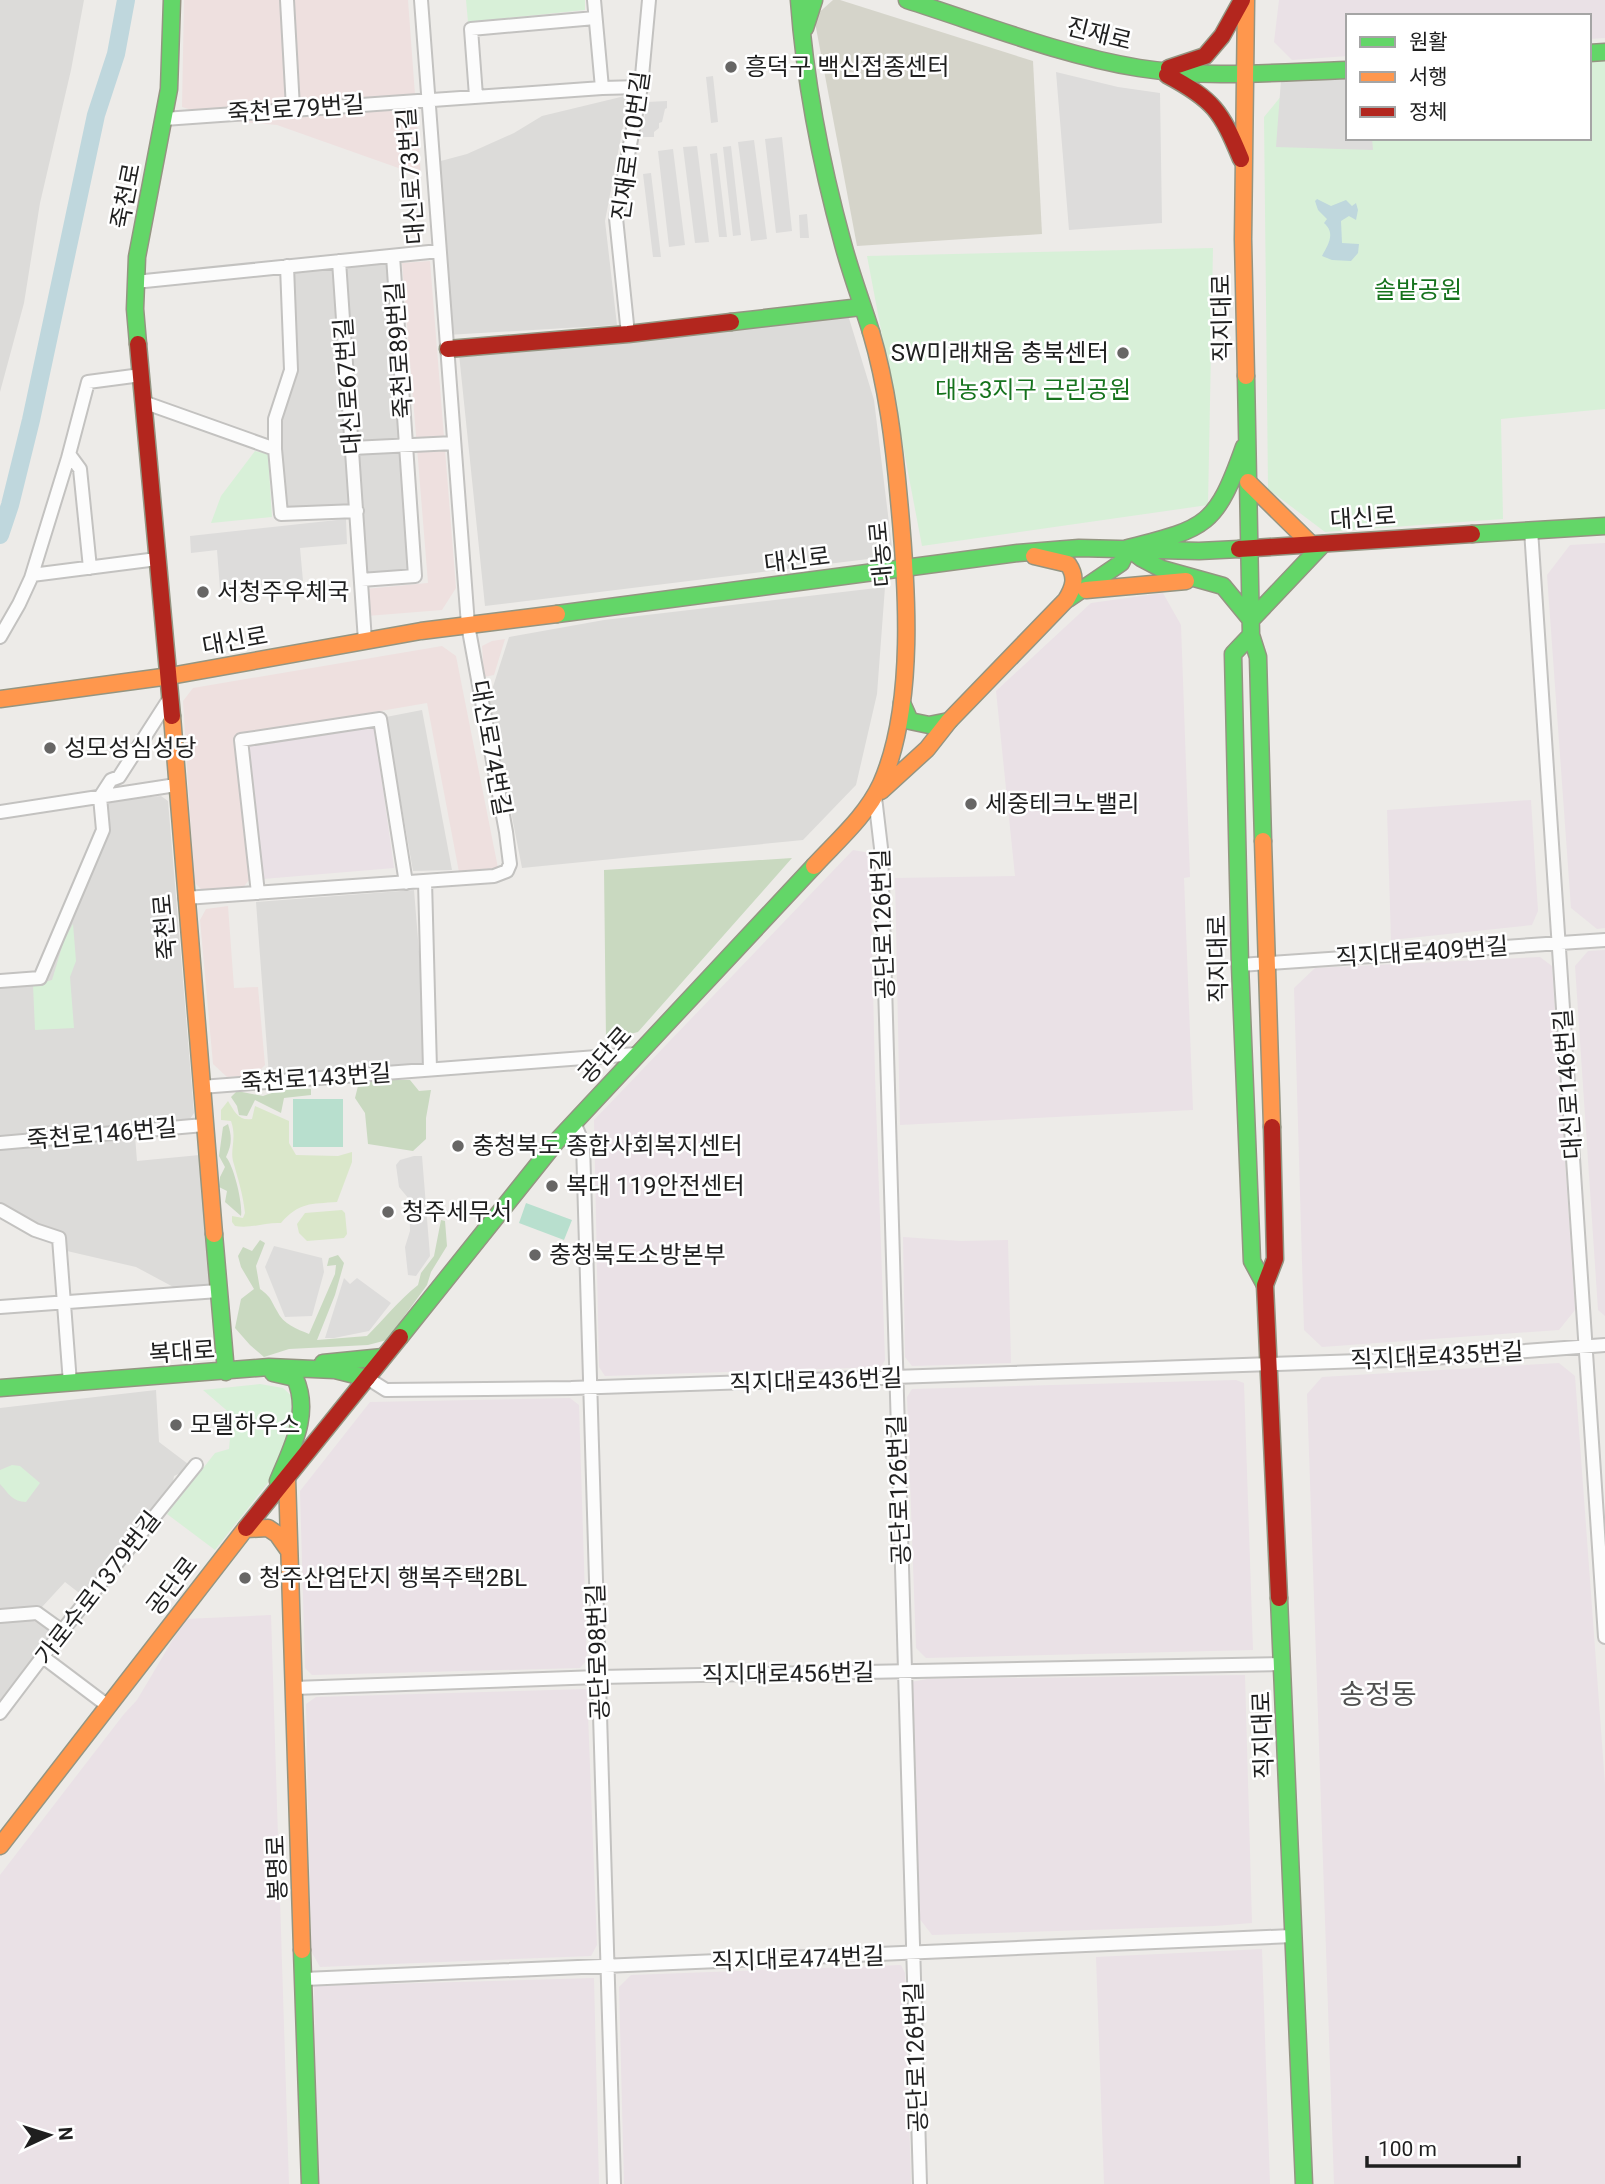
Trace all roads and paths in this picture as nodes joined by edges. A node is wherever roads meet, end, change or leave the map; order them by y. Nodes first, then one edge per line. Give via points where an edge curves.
1 (172, 0) edge
2 (287, 0) edge
3 (421, 0) edge
4 (594, 0) edge
5 (649, 0) edge
6 (799, 0) edge
7 (814, 0) edge
8 (906, 0) edge
9 (1244, 0) edge
10 (596, 18) junction
11 (803, 37) junction
12 (1346, 69) edge
13 (1159, 70) junction
14 (1244, 74) junction
15 (641, 86) junction
16 (602, 88) junction
17 (476, 96) junction
18 (428, 99) junction
19 (293, 108) junction
20 (164, 119) junction
21 (1244, 167) junction
22 (439, 251) junction
23 (393, 256) junction
24 (339, 261) junction
25 (287, 266) junction
26 (135, 282) junction
27 (861, 307) junction
28 (628, 334) junction
29 (448, 349) junction
30 (141, 375) junction
31 (143, 402) junction
32 (1247, 438) junction
33 (454, 443) junction
34 (406, 444) junction
35 (352, 447) junction
36 (275, 449) junction
37 (69, 454) junction
38 (1248, 482) junction
39 (356, 511) junction
40 (1605, 526) edge
41 (1531, 530) junction
42 (1317, 544) junction
43 (1128, 548) junction
44 (1249, 548) junction
45 (1018, 552) junction
46 (157, 559) junction
47 (90, 568) junction
48 (906, 569) junction
49 (32, 575) junction
50 (361, 580) junction
51 (1206, 580) junction
52 (1084, 590) junction
53 (1066, 600) junction
54 (468, 625) junction
55 (1251, 628) junction
56 (0, 637) edge
57 (365, 641) junction
58 (170, 676) junction
59 (171, 696) junction
60 (0, 699) edge
61 (901, 699) junction
62 (949, 721) junction
63 (176, 785) junction
64 (100, 797) junction
65 (875, 797) junction
66 (0, 812) edge
67 (425, 881) junction
68 (406, 883) junction
69 (258, 893) junction
70 (185, 898) junction
71 (1605, 940) edge
72 (1559, 944) junction
73 (1266, 963) junction
74 (1240, 965) junction
75 (0, 981) edge
76 (636, 1054) junction
77 (430, 1069) junction
78 (201, 1087) junction
79 (574, 1122) junction
80 (204, 1125) junction
81 (0, 1143) edge
82 (0, 1210) edge
83 (1265, 1285) junction
84 (218, 1291) junction
85 (65, 1303) junction
86 (0, 1307) edge
87 (1605, 1345) edge
88 (1586, 1347) junction
89 (383, 1357) junction
90 (1269, 1363) junction
91 (263, 1368) junction
92 (226, 1372) junction
93 (367, 1378) junction
94 (896, 1378) junction
95 (70, 1383) junction
96 (0, 1388) edge
97 (589, 1388) junction
98 (196, 1465) dead end
99 (287, 1477) junction
100 (273, 1495) junction
101 (247, 1529) junction
102 (289, 1551) junction
103 (0, 1616) edge
104 (62, 1632) junction
105 (1605, 1637) edge
106 (43, 1657) junction
107 (1283, 1664) junction
108 (904, 1672) junction
109 (599, 1677) junction
110 (294, 1688) junction
111 (108, 1706) junction
112 (0, 1713) edge
113 (0, 1846) edge
114 (1292, 1936) junction
115 (912, 1954) junction
116 (608, 1967) junction
117 (304, 1979) junction
118 (310, 2184) edge
119 (614, 2184) edge
120 (920, 2184) edge
121 (1304, 2184) edge

1 - 20 street, 죽천로
2 - 19 street
3 - 18 street, 대신로73번길
4 - 10 street, 진재로110번길
5 - 15 street, 진재로110번길
6 - 11 street, 대농로
7 - 11 street
8 - 13 street, 진재로 via 1088,58
9 - 13 street via 1205,56
9 - 14 street, 직지대로
10 - 16 street, 진재로110번길
10 - 17 street via 471,29
11 - 27 street, 대농로 via 824,168
12 - 14 street, 진재로
13 - 14 street, 진재로
13 - 21 street via 1217,106
14 - 21 street, 직지대로
15 - 16 street
15 - 28 street, 진재로110번길 via 616,218
16 - 17 street, 진재로110번길
17 - 18 street, 진재로110번길
18 - 19 street, 죽천로79번길
18 - 22 street, 대신로73번길
19 - 20 street, 죽천로79번길
20 - 26 street, 죽천로
21 - 32 street, 직지대로
22 - 23 street, 죽천로89번길
22 - 29 street, 대신로73번길
23 - 24 street, 죽천로89번길
23 - 34 street, 죽천로89번길
24 - 25 street, 죽천로89번길
24 - 35 street, 대신로67번길
25 - 26 street, 죽천로89번길
25 - 36 street via 291,370 275,419
26 - 30 street, 죽천로
27 - 28 street
27 - 48 street, 대농로 via 886,395
28 - 29 street
29 - 33 street, 대신로73번길
30 - 31 street, 죽천로
30 - 37 street via 88,382
31 - 36 street
31 - 46 street, 죽천로
32 - 38 street, 직지대로
32 - 43 street via 1210,518 1188,531
33 - 34 street
33 - 54 street, 대신로73번길
34 - 35 street
34 - 50 street via 415,576
35 - 39 street, 대신로67번길
36 - 39 street via 281,514
37 - 47 street via 80,469
37 - 49 street
38 - 42 street
38 - 44 street, 직지대로
39 - 50 street, 대신로67번길
40 - 41 street, 대신로
41 - 42 street, 대신로
41 - 72 street, 대신로146번길
42 - 44 street, 대신로
42 - 55 street
43 - 44 street, 대신로
43 - 45 street, 대신로
43 - 51 street via 1166,572
43 - 52 street via 1121,563
44 - 55 street, 직지대로
45 - 48 street, 대신로
45 - 53 street via 1068,564 1074,572 1074,586
46 - 47 street
46 - 58 street, 죽천로
47 - 49 street
48 - 54 street, 대신로
48 - 61 street, 대농로
49 - 56 street
50 - 57 street, 대신로67번길
51 - 52 street
51 - 55 street via 1228,590
52 - 53 street
53 - 62 street
54 - 57 street, 대신로
54 - 67 street, 대신로74번길 via 509,864 507,871 494,876
55 - 73 street, 직지대로 via 1258,657
55 - 74 street, 직지대로 via 1233,654
57 - 58 street, 대신로
58 - 59 street, 죽천로
58 - 60 street, 대신로
59 - 63 street, 죽천로
59 - 64 street via 119,777 111,780
61 - 62 street via 910,721 935,726
61 - 65 street, 대농로 via 891,755
62 - 65 street via 928,749
63 - 64 street
63 - 70 street, 죽천로
64 - 66 street
64 - 75 street via 103,830 40,978
65 - 76 street, 공단로
65 - 94 street, 공단로126번길 via 881,848
67 - 68 street
67 - 77 street
68 - 69 street
68 - 69 street via 380,719 241,740
69 - 70 street
70 - 78 street, 죽천로
71 - 72 street, 직지대로409번길
72 - 73 street, 직지대로409번길
72 - 88 street, 대신로146번길
73 - 74 street, 직지대로409번길
73 - 83 street, 직지대로 via 1275,1259
74 - 83 street, 직지대로 via 1252,1261
76 - 77 street, 죽천로143번길
76 - 79 street, 공단로
77 - 78 street, 죽천로143번길
78 - 80 street, 죽천로
79 - 89 street, 공단로
79 - 97 street, 공단로98번길 via 583,1144
80 - 81 street, 죽천로146번길
80 - 84 street, 죽천로
82 - 85 street via 59,1238
83 - 90 street, 직지대로
84 - 85 street
84 - 92 street, 죽천로
85 - 86 street
85 - 95 street
87 - 88 street, 직지대로435번길
88 - 90 street, 직지대로435번길 via 1420,1359
88 - 105 street, 대신로146번길
89 - 91 street
89 - 93 street, 공단로
90 - 94 street, 직지대로436번길
90 - 107 street, 직지대로
91 - 92 street, 복대로
91 - 93 street, 복대로 via 335,1370
91 - 100 street via 295,1378 303,1399
92 - 95 street, 복대로
93 - 97 street, 직지대로436번길 via 386,1390
93 - 99 street, 공단로
94 - 97 street, 직지대로436번길
94 - 108 street, 공단로126번길
95 - 96 street, 복대로
97 - 109 street, 공단로98번길
98 - 104 street, 가로수로1379번길
99 - 100 street, 공단로
99 - 102 street, 봉명로
100 - 101 street, 공단로
101 - 102 street via 269,1528
101 - 111 street, 공단로
102 - 110 street, 봉명로
103 - 104 street via 37,1613
104 - 106 street, 가로수로1379번길
106 - 111 street
106 - 112 street, 가로수로1379번길
107 - 108 street, 직지대로456번길
107 - 114 street, 직지대로
108 - 109 street, 직지대로456번길
108 - 115 street, 공단로126번길
109 - 110 street, 직지대로456번길
109 - 116 street, 공단로98번길
110 - 117 street, 봉명로
111 - 113 street, 공단로
114 - 115 street, 직지대로474번길
114 - 121 street, 직지대로
115 - 116 street, 직지대로474번길
115 - 120 street, 공단로126번길
116 - 117 street, 직지대로474번길
116 - 119 street, 공단로98번길
117 - 118 street, 봉명로

